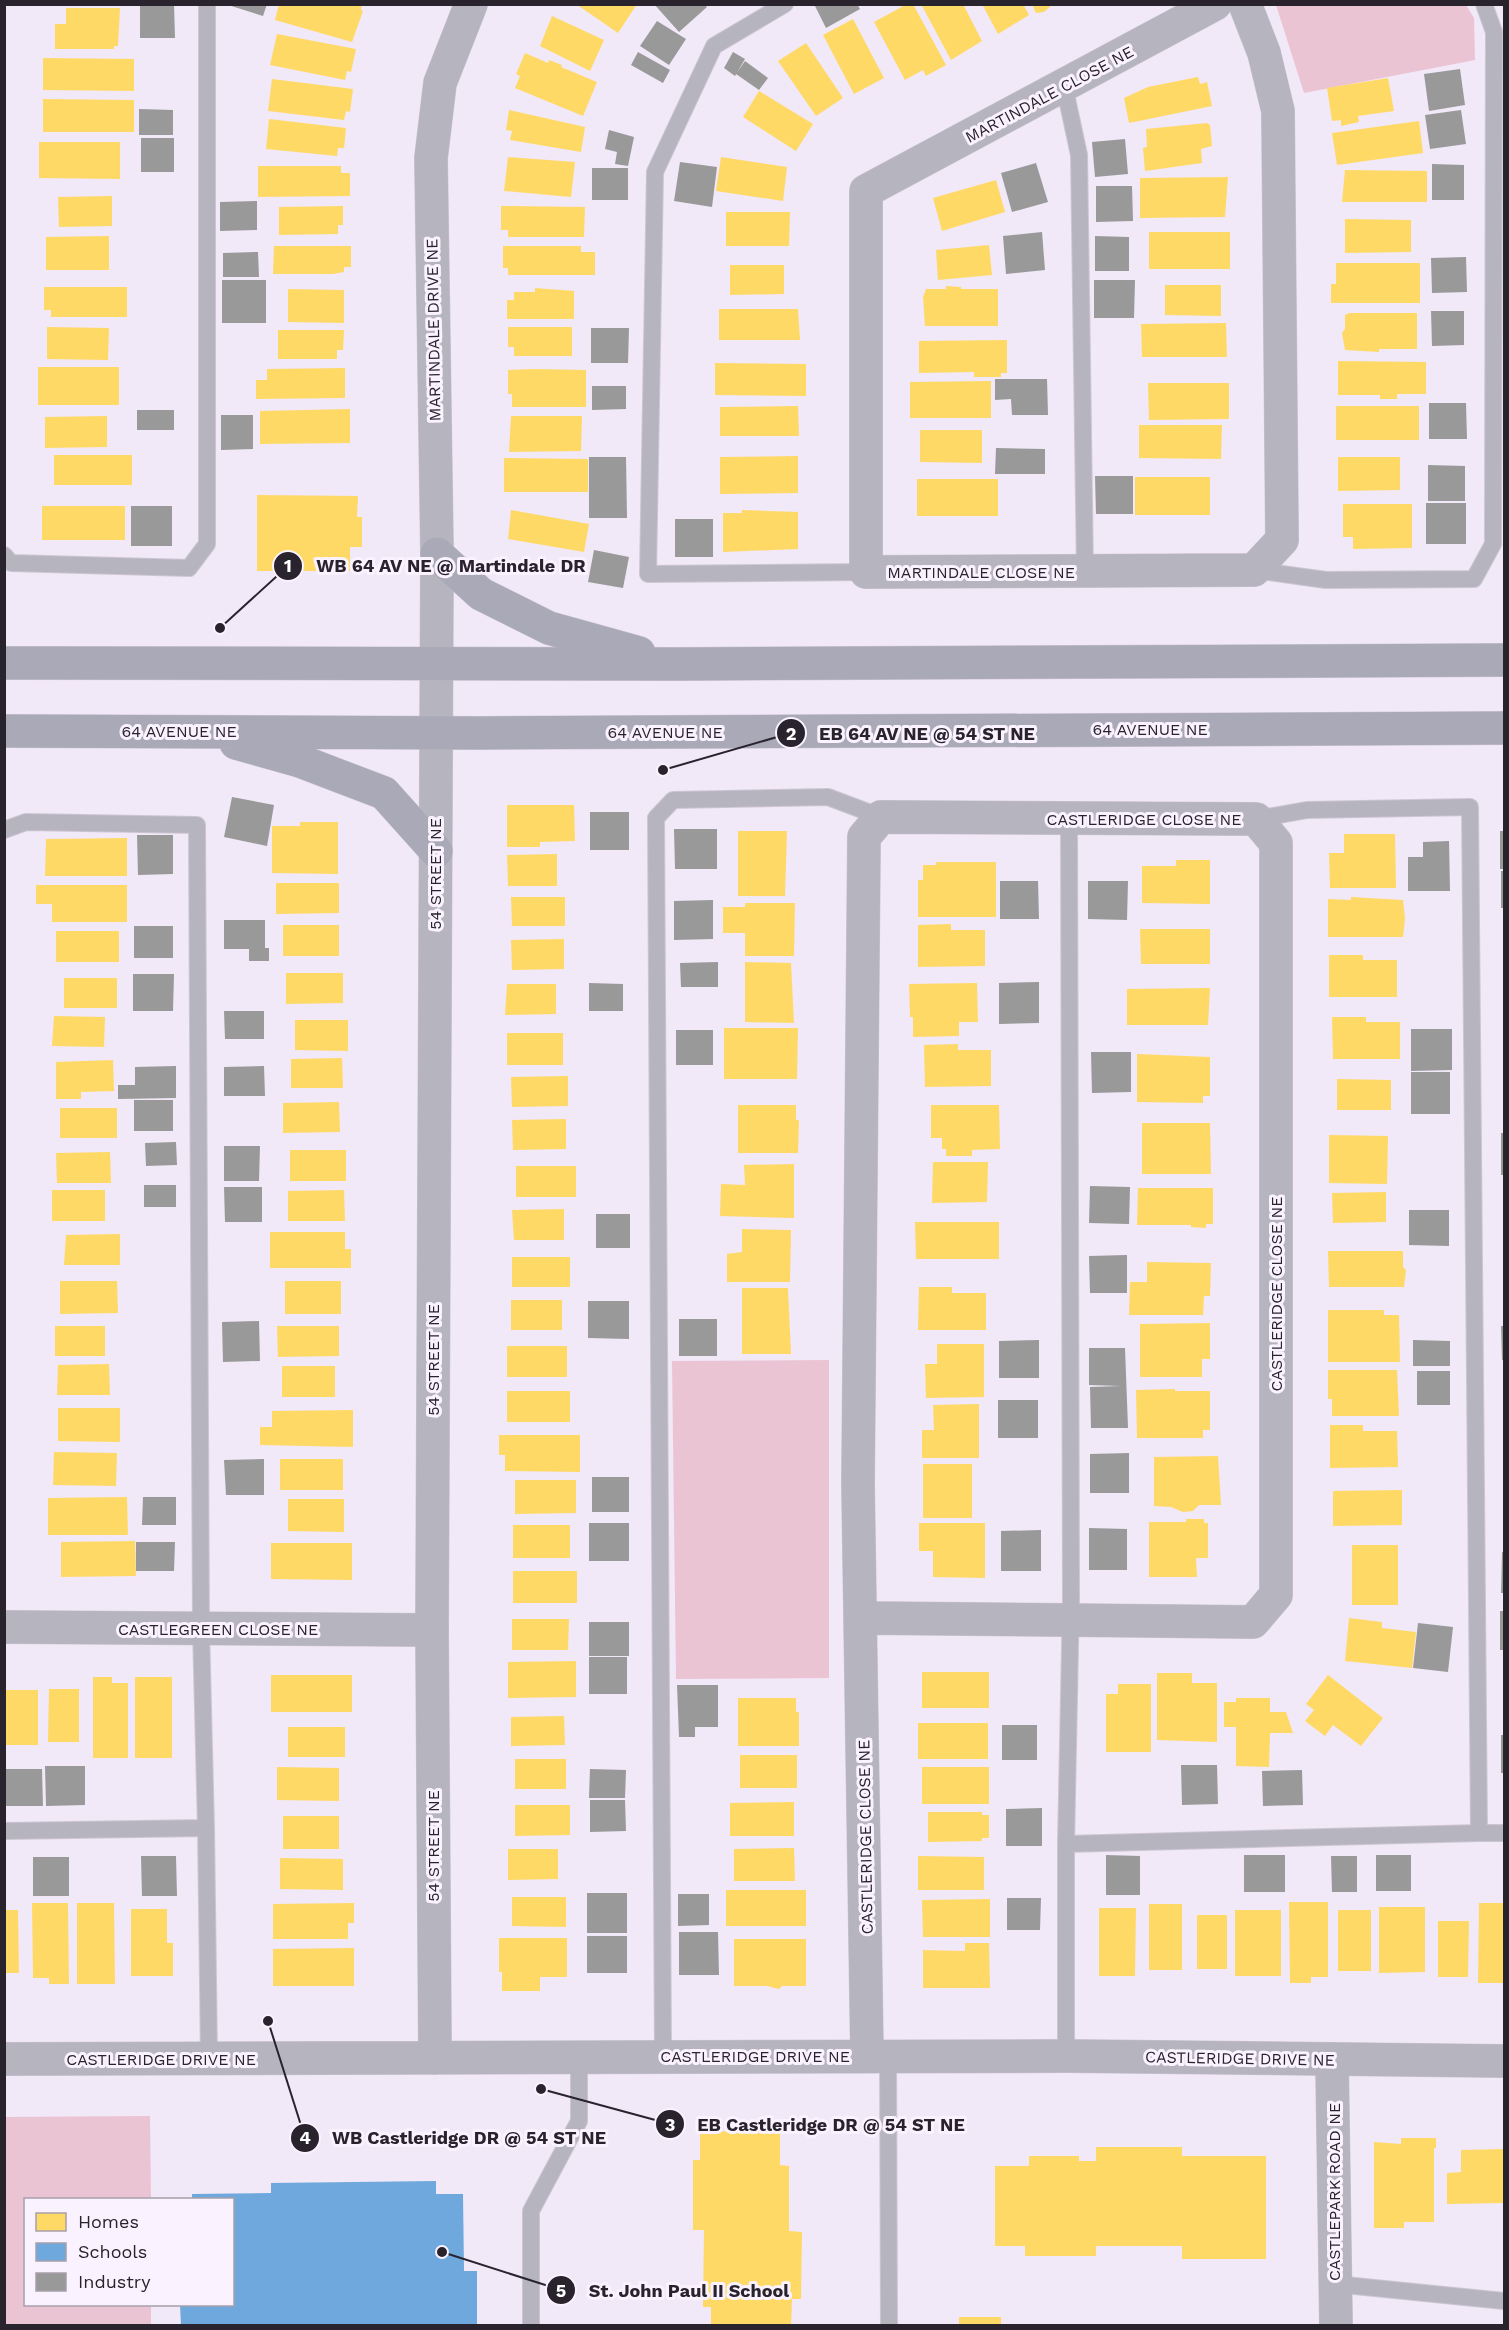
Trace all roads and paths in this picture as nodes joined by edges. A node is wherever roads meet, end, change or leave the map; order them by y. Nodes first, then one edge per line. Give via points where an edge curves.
1 (207, 4) edge
2 (471, 4) edge
3 (785, 4) edge
4 (1215, 4) edge
5 (1245, 4) edge
6 (1484, 4) edge
7 (1064, 85) junction
8 (437, 554) junction
9 (4, 555) edge
10 (1254, 570) junction
11 (866, 572) junction
12 (1085, 572) junction
13 (1504, 660) edge
14 (4, 663) edge
15 (436, 663) junction
16 (681, 664) junction
17 (1504, 728) edge
18 (4, 731) edge
19 (194, 731) junction
20 (435, 732) junction
21 (881, 817) junction
22 (1069, 819) junction
23 (1256, 819) junction
24 (4, 830) edge
25 (436, 851) junction
26 (862, 1618) junction
27 (1070, 1622) junction
28 (4, 1627) edge
29 (201, 1629) junction
30 (432, 1630) junction
31 (206, 1828) junction
32 (4, 1831) edge
33 (1479, 1833) junction
34 (1504, 1833) edge
35 (1066, 1844) junction
36 (579, 2056) junction
37 (663, 2056) junction
38 (877, 2056) junction
39 (1066, 2056) junction
40 (209, 2058) junction
41 (435, 2058) junction
42 (4, 2059) edge
43 (1332, 2059) junction
44 (1504, 2061) edge
45 (1335, 2284) junction
46 (1504, 2301) edge
47 (531, 2325) edge
48 (889, 2325) edge
49 (1336, 2325) edge

1 - 9 lane via 207,544 189,568 11,563
2 - 8 street, MARTINDALE DRIVE NE via 440,83 431,159
3 - 11 lane via 714,46 655,172 648,574
4 - 7 street, MARTINDALE CLOSE NE
5 - 10 street via 1264,53 1278,111 1282,540
6 - 10 lane via 1494,32 1493,544 1474,579 1326,580
7 - 11 street, MARTINDALE CLOSE NE via 866,191
7 - 12 lane via 1079,155
8 - 15 street, MARTINDALE DRIVE NE
8 - 16 main road via 481,594 549,628
10 - 12 street, MARTINDALE CLOSE NE
11 - 12 street, MARTINDALE CLOSE NE
13 - 16 main road
14 - 15 main road
15 - 16 main road
15 - 20 street, 54 STREET NE
17 - 20 main road, 64 AVENUE NE
18 - 19 main road, 64 AVENUE NE
19 - 20 main road, 64 AVENUE NE
19 - 25 main road via 300,761 384,793
20 - 25 street, 54 STREET NE
21 - 22 street, CASTLERIDGE CLOSE NE
21 - 26 street, CASTLERIDGE CLOSE NE via 864,837 858,1484
21 - 37 lane via 828,797 673,800 656,818
22 - 23 street, CASTLERIDGE CLOSE NE
22 - 27 lane
23 - 27 street, CASTLERIDGE CLOSE NE via 1276,843 1276,1595 1253,1622
23 - 33 lane via 1307,810 1470,807
24 - 29 lane via 26,822 197,825
25 - 30 street, 54 STREET NE
26 - 27 street, CASTLERIDGE CLOSE NE
26 - 38 street, CASTLERIDGE CLOSE NE
27 - 35 lane
28 - 29 street, CASTLEGREEN CLOSE NE
29 - 30 street, CASTLEGREEN CLOSE NE
29 - 31 lane
30 - 41 street, 54 STREET NE
31 - 32 lane
31 - 40 lane
33 - 34 lane
33 - 35 lane
35 - 39 lane
36 - 37 street, CASTLERIDGE DRIVE NE
36 - 41 street, CASTLERIDGE DRIVE NE
36 - 47 lane via 579,2121 531,2211
37 - 38 street, CASTLERIDGE DRIVE NE
38 - 39 street, CASTLERIDGE DRIVE NE
38 - 48 lane
39 - 43 street, CASTLERIDGE DRIVE NE
40 - 41 street, CASTLERIDGE DRIVE NE
40 - 42 street, CASTLERIDGE DRIVE NE
43 - 44 street, CASTLERIDGE DRIVE NE
43 - 45 street, CASTLEPARK ROAD NE
45 - 46 lane
45 - 49 street, CASTLEPARK ROAD NE

